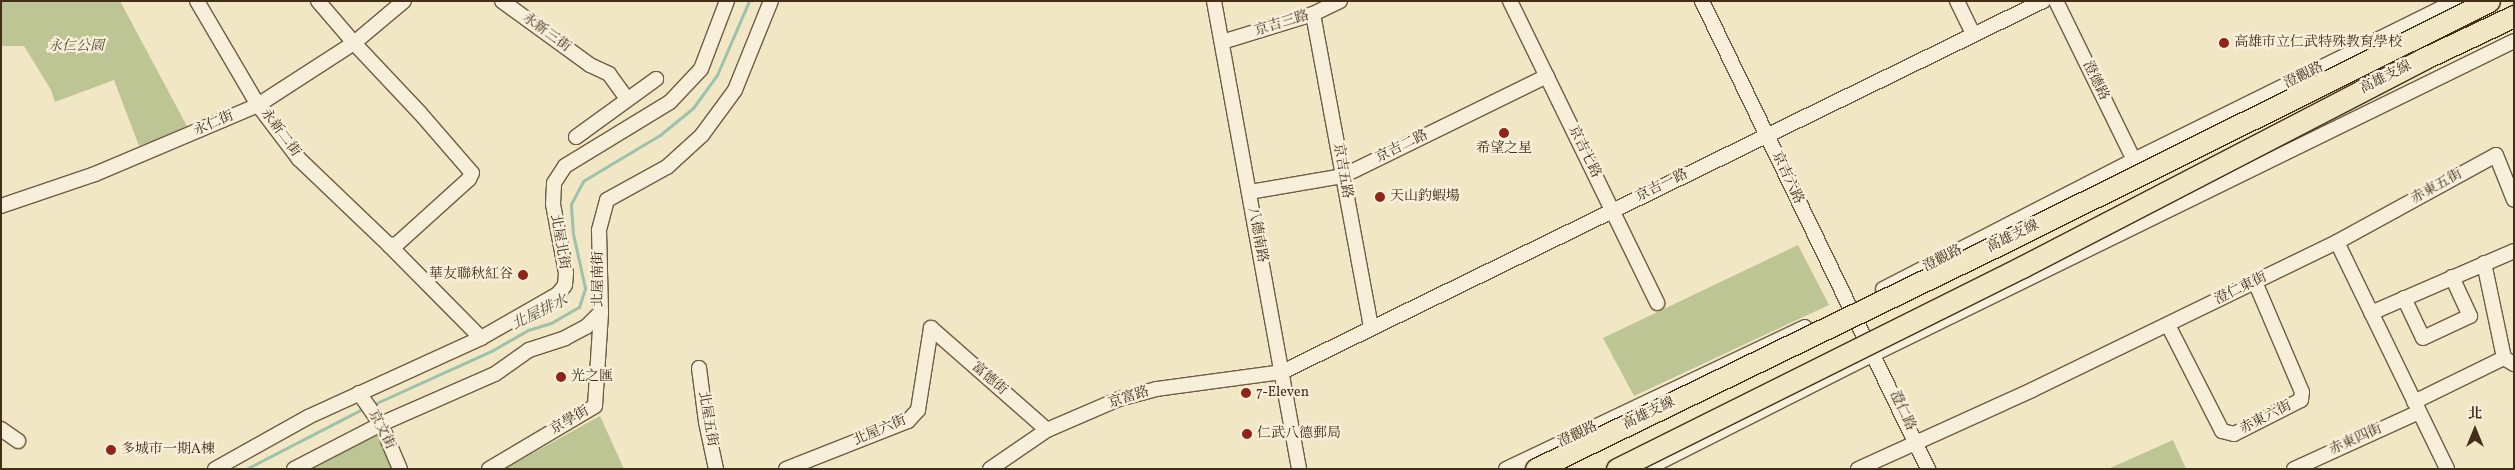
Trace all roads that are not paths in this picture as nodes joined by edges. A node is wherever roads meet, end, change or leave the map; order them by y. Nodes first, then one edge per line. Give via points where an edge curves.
1 (197, 1) edge
2 (318, 1) edge
3 (404, 1) edge
4 (502, 1) edge
5 (727, 1) edge
6 (771, 1) edge
7 (1214, 1) edge
8 (1340, 1) edge
9 (1510, 1) edge
10 (1702, 1) edge
11 (1957, 1) edge
12 (2042, 1) edge
13 (2056, 1) edge
14 (2456, 1) edge
15 (2489, 1) edge
16 (1313, 14) junction
17 (2514, 16) edge
18 (1973, 34) junction
19 (2514, 41) edge
20 (1222, 42) junction
21 (354, 43) junction
22 (1547, 76) junction
23 (656, 79) dead end
24 (627, 99) junction
25 (258, 105) junction
26 (1766, 136) junction
27 (576, 137) dead end
28 (2134, 160) junction
29 (1343, 176) junction
30 (1250, 192) junction
31 (2514, 200) edge
32 (1, 206) edge
33 (1612, 210) junction
34 (2337, 242) junction
35 (389, 245) junction
36 (2514, 251) edge
37 (2484, 263) junction
38 (2452, 277) junction
39 (2255, 282) junction
40 (2404, 298) junction
41 (1657, 303) dead end
42 (1850, 306) junction
43 (601, 312) junction
44 (2371, 313) junction
45 (2168, 325) junction
46 (931, 328) joint
47 (1371, 328) junction
48 (481, 338) junction
49 (1874, 354) junction
50 (2509, 361) edge
51 (699, 368) dead end
52 (1282, 372) junction
53 (362, 396) junction
54 (2417, 407) junction
55 (379, 422) junction
56 (1, 429) edge
57 (1047, 430) junction
58 (18, 441) dead end
59 (1916, 443) junction
60 (1009, 464) edge
61 (215, 469) edge
62 (294, 469) edge
63 (400, 469) edge
64 (489, 469) edge
65 (716, 469) edge
66 (786, 469) edge
67 (990, 469) edge
68 (1299, 469) edge
69 (1506, 469) edge
70 (1536, 469) edge
71 (1617, 469) edge
72 (1646, 469) edge
73 (1858, 469) edge
74 (1928, 469) edge
75 (2294, 469) edge
76 (2447, 469) edge

1 - 25 street, 永新二街
2 - 21 street
3 - 21 street, 永仁街
4 - 24 street, 永新三街 via 590,65 609,74
5 - 48 street, 北屋北街 via 701,69 670,102 565,166 554,183 553,204 566,273 565,285 558,294
6 - 43 street, 北屋南街 via 735,90 702,135 667,167 607,200 599,230
7 - 20 street, 八德南路
8 - 16 street, 京吉三路
9 - 22 street, 京吉七路
10 - 26 street, 京吉六路
11 - 18 street
12 - 18 street, 京吉一路
13 - 28 street, 澄德路
14 - 28 street, 澄觀路
15 - 70 highway, 高雄支線, bridge
16 - 20 street, 京吉三路
16 - 29 street, 京吉五路
17 - 71 highway, 高雄支線, bridge via 2423,59 2022,267
18 - 26 street, 京吉一路
19 - 49 street
20 - 30 street, 八德南路
21 - 25 street, 永仁街
21 - 35 street via 472,172 469,179 397,244
22 - 29 street, 京吉二路
22 - 33 street, 京吉七路
23 - 24 street
24 - 27 street
25 - 32 street, 永仁街 via 95,174
25 - 35 street, 永新二街 via 299,159
26 - 33 street, 京吉一路
26 - 42 street, 京吉六路
28 - 42 street, 澄觀路
29 - 30 street, 京吉二路
29 - 47 street, 京吉五路
30 - 52 street, 八德南路
31 - 34 street, 赤東五街 via 2496,155
33 - 41 street, 京吉七路
33 - 47 street, 京吉一路
34 - 39 street, 澄仁東街
34 - 44 street
35 - 48 street, 永新二街
36 - 37 street
37 - 38 street
37 - 50 street
38 - 40 street
38 - 40 street via 2470,316 2423,338
39 - 45 street, 澄仁東街
39 - 45 street, 赤東六街 via 2302,392 2301,400 2234,434 2222,432
40 - 44 street
42 - 49 street, 京吉六路
42 - 69 street, 澄觀路
43 - 55 street, 北屋南街 via 586,327 529,350 495,374
43 - 64 street, 京學街 via 596,406
44 - 54 street
45 - 59 street, 澄仁東街
46 - 57 street, 富德街
46 - 66 street, 北屋六街 via 918,410 908,421
47 - 52 street, 京吉一路
48 - 53 street, 北屋北街
49 - 59 street, 澄仁路
49 - 72 street
50 - 54 street, 赤東四街
51 - 65 street, 北屋五街
52 - 57 street, 京富路 via 1157,389 1119,399
52 - 68 street, 八德南路
53 - 55 street, 京文街
53 - 61 street, 北屋北街 via 308,417
54 - 75 street, 赤東四街
54 - 76 street
55 - 62 street, 北屋南街
55 - 63 street, 京文街
56 - 58 street
57 - 60 street, 京富路
59 - 73 street, 澄仁東街
59 - 74 street, 澄仁路
60 - 67 street, 京富路

